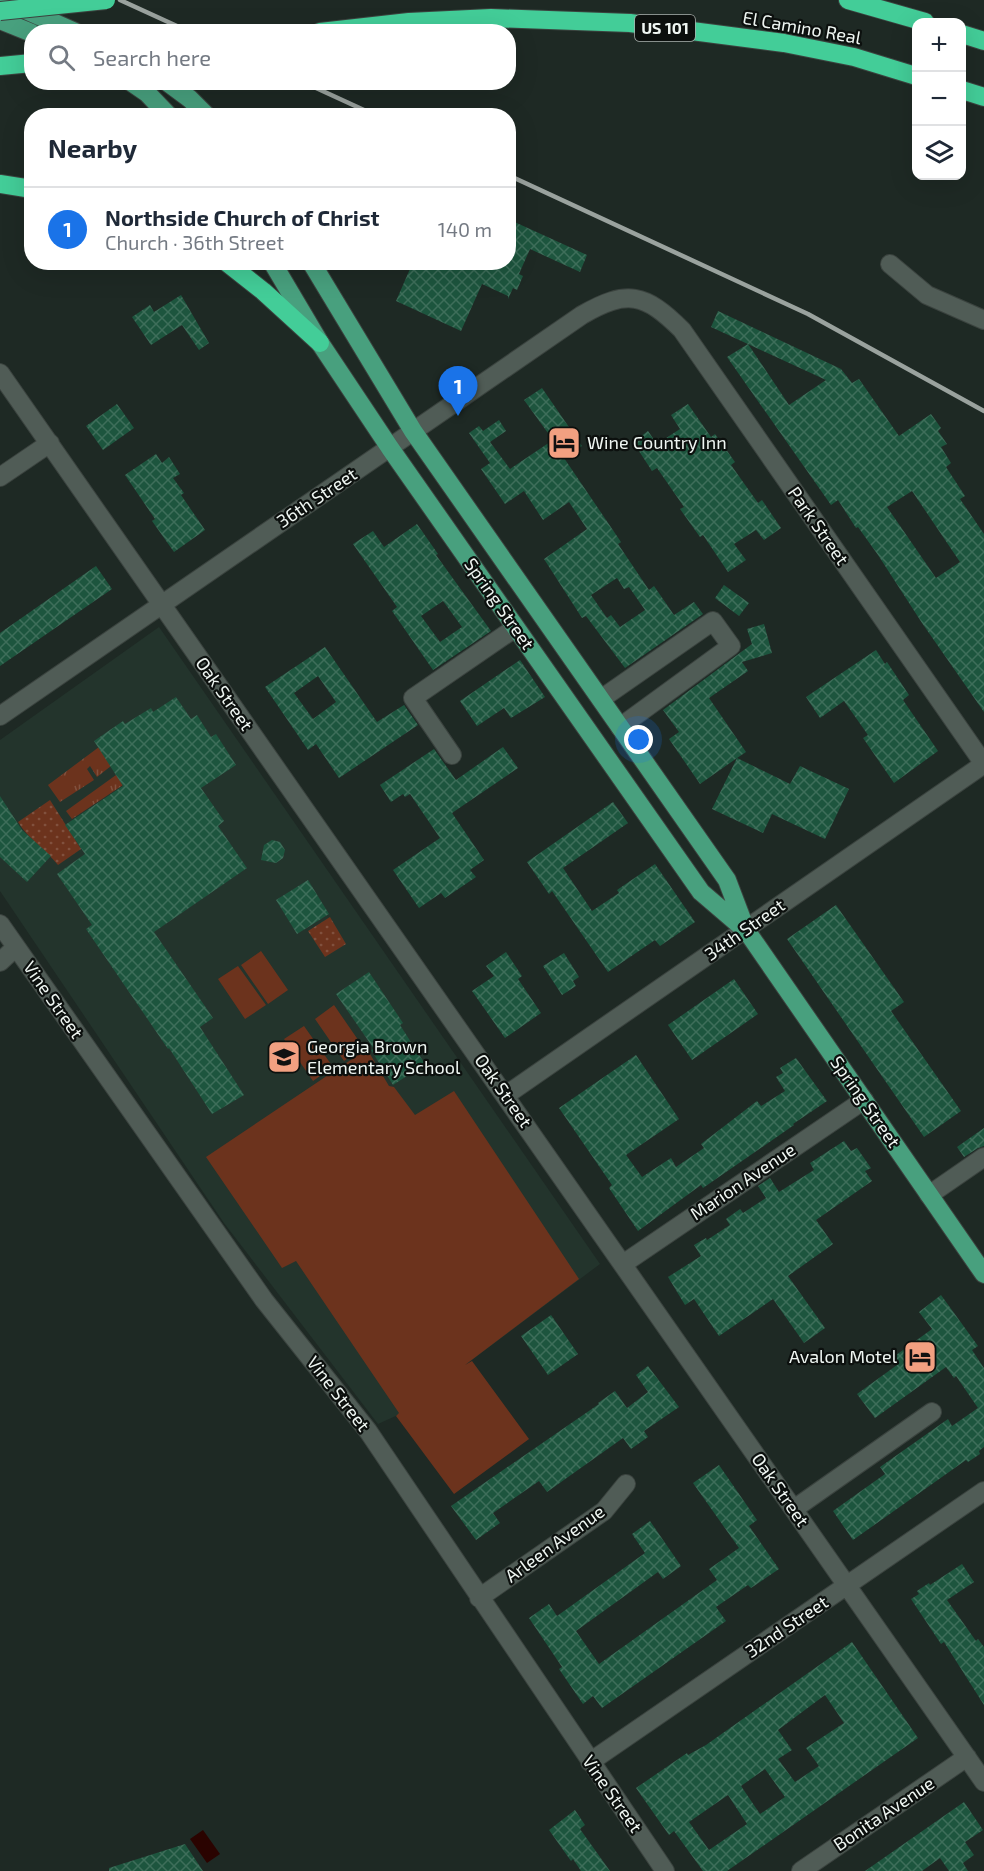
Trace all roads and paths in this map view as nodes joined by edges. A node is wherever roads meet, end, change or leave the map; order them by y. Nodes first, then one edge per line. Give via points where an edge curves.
1 (3, 0) edge
2 (106, 0) edge
3 (848, 0) edge
4 (0, 11) edge
5 (912, 18) edge
6 (0, 20) edge
7 (57, 24) edge
8 (391, 24) edge
9 (24, 30) edge
10 (966, 35) edge
11 (984, 41) edge
12 (24, 64) edge
13 (0, 66) edge
14 (912, 75) edge
15 (143, 90) edge
16 (178, 90) edge
17 (966, 91) edge
18 (984, 97) edge
19 (161, 108) edge
20 (199, 108) edge
21 (0, 184) edge
22 (24, 188) edge
23 (890, 264) dead end
24 (236, 270) edge
25 (277, 270) edge
26 (316, 270) edge
27 (640, 299) joint
28 (984, 320) edge
29 (320, 343) junction
30 (0, 373) edge
31 (413, 431) junction
32 (50, 443) junction
33 (390, 448) junction
34 (0, 477) edge
35 (161, 605) junction
36 (515, 628) junction
37 (631, 678) junction
38 (601, 699) junction
39 (649, 706) junction
40 (0, 716) edge
41 (620, 727) junction
42 (452, 755) dead end
43 (984, 764) edge
44 (0, 924) edge
45 (746, 930) junction
46 (16, 947) junction
47 (0, 962) edge
48 (506, 1095) junction
49 (864, 1100) junction
50 (984, 1157) edge
51 (929, 1195) junction
52 (623, 1264) junction
53 (984, 1274) edge
54 (933, 1412) dead end
55 (626, 1484) dead end
56 (984, 1491) edge
57 (794, 1509) junction
58 (847, 1586) junction
59 (479, 1598) junction
60 (967, 1757) junction
61 (590, 1762) junction
62 (984, 1782) edge
63 (665, 1871) edge
64 (801, 1871) edge

1 - 7 main road
2 - 4 highway, bridge
3 - 5 highway, El Camino Real
6 - 9 main road
8 - 14 highway, El Camino Real / US 101 via 501,18 630,23 784,43 854,57
10 - 11 highway
12 - 13 highway
15 - 19 main road
16 - 20 main road
17 - 18 highway
21 - 22 highway
23 - 28 street via 927,295
24 - 29 highway
25 - 29 main road, Spring Street
26 - 31 main road, Spring Street
27 - 31 street, 36th Street via 602,304 582,315
27 - 43 street, Park Street via 664,312 682,330
29 - 33 main road, Spring Street
30 - 32 street, Oak Street
31 - 33 street, 36th Street
31 - 38 main road, Spring Street
32 - 34 street
32 - 35 street, Oak Street
33 - 35 street, 36th Street
33 - 36 main road, Spring Street
35 - 40 street, 36th Street
35 - 48 street, Oak Street
36 - 42 street via 413,698
36 - 45 main road, Spring Street via 701,892
37 - 38 street
37 - 39 street
37 - 39 street via 713,621 731,646
38 - 41 main road, Spring Street
39 - 41 street
41 - 45 main road, Spring Street via 727,880
43 - 45 street, 34th Street
44 - 46 street, Vine Street
45 - 48 street, 34th Street
45 - 49 main road, Spring Street
46 - 47 street
46 - 59 street, Vine Street via 264,1300 368,1431
48 - 52 street, Oak Street
49 - 51 main road, Spring Street
49 - 52 street, Marion Avenue
50 - 51 street
51 - 53 main road, Spring Street
52 - 57 street, Oak Street
54 - 57 street
55 - 59 street, Arleen Avenue via 604,1511
56 - 58 street, 32nd Street
57 - 58 street, Oak Street
58 - 60 street, Oak Street
58 - 61 street, 32nd Street
59 - 61 street, Vine Street
60 - 62 street, Oak Street
60 - 64 street, Bonita Avenue
61 - 63 street, Vine Street

